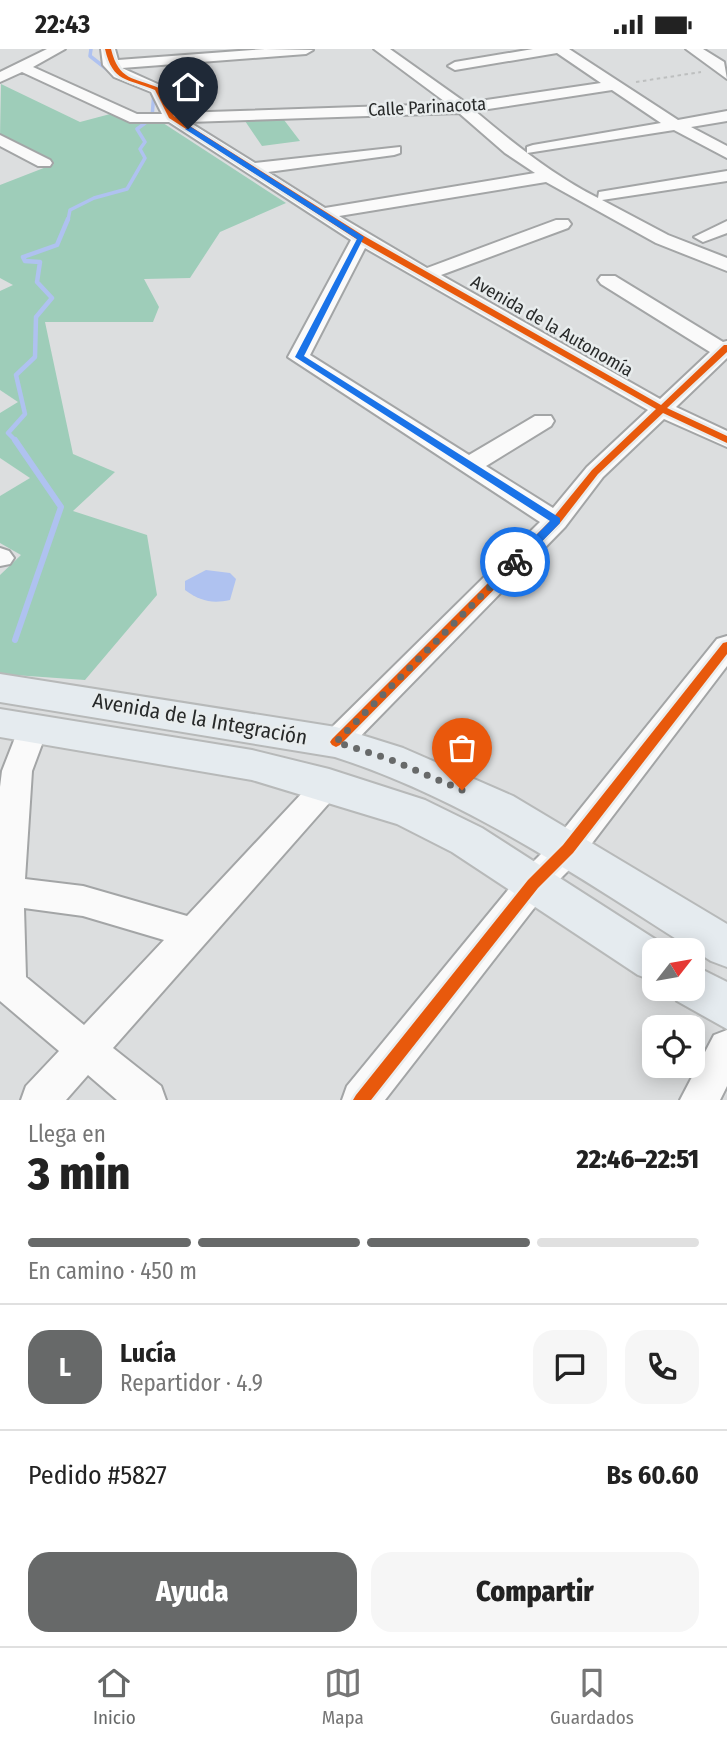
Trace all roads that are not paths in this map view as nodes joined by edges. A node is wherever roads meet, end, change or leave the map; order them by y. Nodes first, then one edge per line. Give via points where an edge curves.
1 (58, 49) edge
2 (108, 49) edge
3 (381, 49) edge
4 (392, 49) edge
5 (450, 49) edge
6 (559, 49) edge
7 (693, 49) edge
8 (306, 50) edge
9 (0, 57) edge
10 (110, 65) junction
11 (455, 66) junction
12 (19, 69) junction
13 (725, 72) edge
14 (0, 78) edge
15 (439, 79) junction
16 (617, 85) junction
17 (469, 107) junction
18 (727, 116) edge
19 (171, 117) junction
20 (677, 125) junction
21 (0, 140) edge
22 (394, 150) dead end
23 (533, 150) junction
24 (727, 153) edge
25 (44, 163) dead end
26 (250, 169) junction
27 (550, 176) junction
28 (727, 176) edge
29 (605, 196) junction
30 (325, 213) junction
31 (562, 224) dead end
32 (727, 226) edge
33 (703, 237) junction
34 (361, 238) junction
35 (727, 249) edge
36 (727, 265) edge
37 (427, 274) junction
38 (608, 280) dead end
39 (725, 349) edge
40 (662, 409) junction
41 (543, 421) dead end
42 (727, 440) edge
43 (470, 465) junction
44 (556, 521) junction
45 (727, 646) edge
46 (0, 689) edge
47 (17, 726) edge
48 (336, 742) junction
49 (329, 785) junction
50 (568, 849) junction
51 (533, 884) junction
52 (7, 891) junction
53 (194, 933) junction
54 (727, 947) edge
55 (642, 953) edge
56 (8, 985) joint
57 (705, 993) edge
58 (727, 1007) edge
59 (727, 1048) edge
60 (87, 1049) junction
61 (40, 1100) edge
62 (147, 1100) edge
63 (361, 1100) edge
64 (699, 1100) edge

1 - 12 street
2 - 10 street
3 - 17 street
4 - 15 street
5 - 11 street
6 - 11 street
6 - 16 street
7 - 13 street
8 - 10 street
9 - 12 street, Calle Parinacota
10 - 19 street via 124,78 157,89
11 - 15 street via 453,75
12 - 14 street
12 - 19 street, Calle Parinacota via 135,118
15 - 17 street
16 - 17 street, Calle Parinacota
16 - 20 street
17 - 19 street, Calle Parinacota
17 - 23 street
17 - 27 street via 511,151
18 - 20 street
19 - 26 street
20 - 23 street
20 - 24 street
21 - 25 street
22 - 26 street
23 - 29 street
26 - 30 street
27 - 30 street
27 - 36 street via 662,239
28 - 29 street
29 - 33 street via 661,225
30 - 34 street
31 - 37 street
32 - 33 street
33 - 35 street
34 - 37 street, Avenida de la Autonomía
34 - 43 street via 299,357
37 - 40 street, Avenida de la Autonomía
38 - 39 street
39 - 40 street
40 - 42 street, Avenida de la Autonomía
40 - 44 street via 595,473
41 - 43 street
43 - 44 street
44 - 48 street
45 - 50 street
46 - 48 main road, Avenida de la Integración
47 - 49 main road, Avenida de la Integración via 252,765
47 - 52 street
48 - 50 main road, Avenida de la Integración via 444,781
49 - 51 main road, Avenida de la Integración via 411,812 467,840
49 - 53 street
50 - 51 street
50 - 54 main road, Avenida de la Integración
51 - 55 main road, Avenida de la Integración
51 - 63 street
52 - 53 street via 83,901
52 - 56 street
53 - 60 street
56 - 60 street
57 - 58 main road
59 - 64 street
60 - 61 street
60 - 62 street

